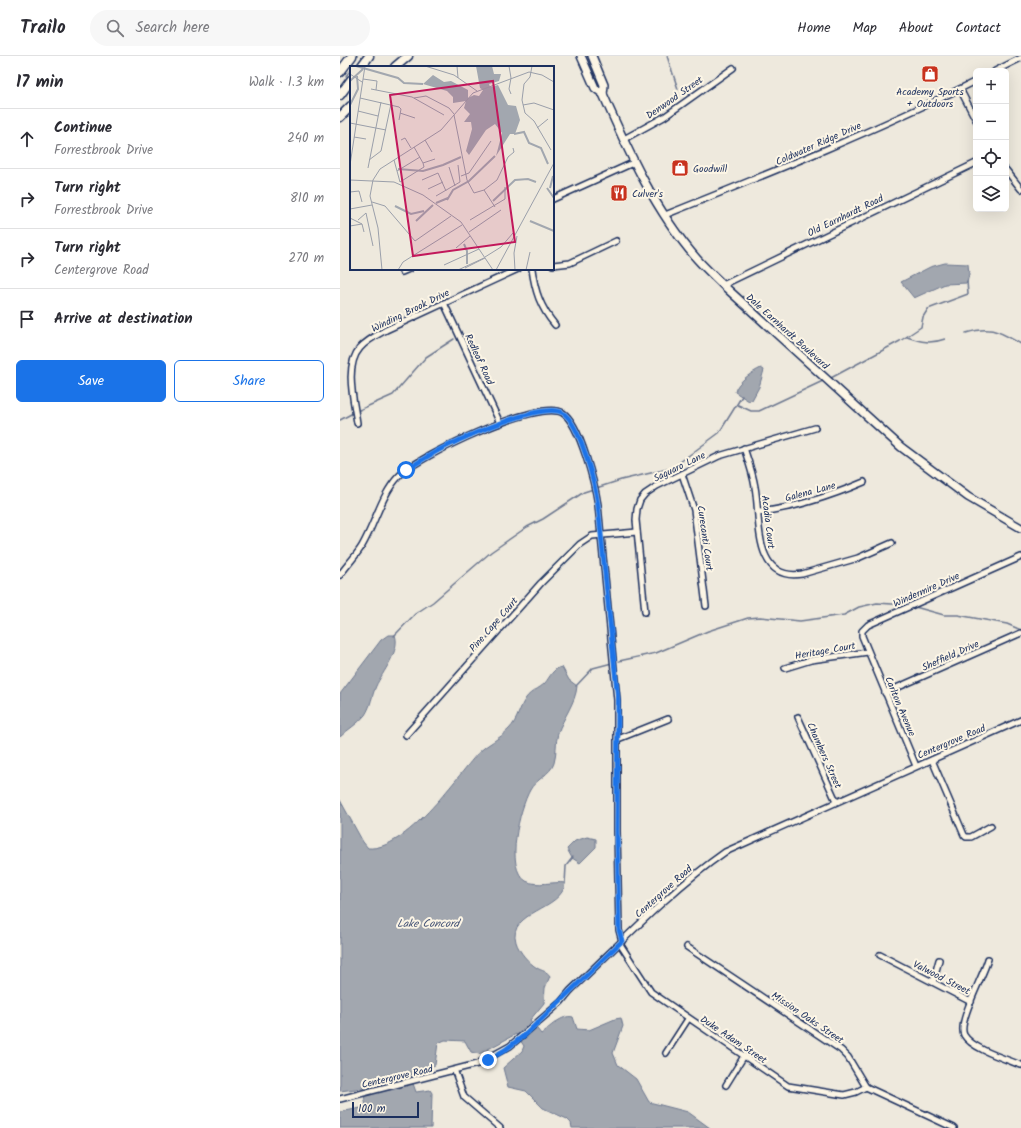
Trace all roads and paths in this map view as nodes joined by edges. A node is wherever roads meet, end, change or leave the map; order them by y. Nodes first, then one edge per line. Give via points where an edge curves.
1 (352, 56) edge
2 (369, 56) edge
3 (408, 56) edge
4 (581, 56) edge
5 (592, 56) edge
6 (1021, 58) edge
7 (362, 66) edge
8 (396, 66) edge
9 (733, 68) dead end
10 (1001, 68) edge
11 (340, 72) edge
12 (350, 81) edge
13 (973, 82) edge
14 (960, 89) junction
15 (603, 94) junction
16 (340, 95) edge
17 (350, 107) edge
18 (973, 114) edge
19 (340, 117) edge
20 (624, 139) junction
21 (635, 162) junction
22 (973, 164) edge
23 (1009, 174) edge
24 (1021, 189) edge
25 (554, 199) edge
26 (665, 215) junction
27 (616, 241) dead end
28 (554, 265) edge
29 (407, 270) edge
30 (516, 270) edge
31 (532, 270) edge
32 (402, 272) dead end
33 (723, 285) junction
34 (444, 303) junction
35 (555, 325) dead end
36 (357, 423) dead end
37 (500, 423) junction
38 (815, 428) dead end
39 (744, 448) junction
40 (682, 474) junction
41 (864, 482) dead end
42 (759, 512) junction
43 (1021, 528) edge
44 (637, 532) junction
45 (601, 535) junction
46 (892, 543) dead end
47 (1021, 557) edge
48 (340, 575) edge
49 (706, 606) dead end
50 (646, 612) dead end
51 (1021, 633) edge
52 (868, 652) junction
53 (785, 668) dead end
54 (885, 693) junction
55 (798, 717) dead end
56 (668, 720) dead end
57 (1021, 720) edge
58 (406, 735) dead end
59 (618, 739) junction
60 (932, 760) junction
61 (916, 766) junction
62 (836, 801) junction
63 (991, 826) dead end
64 (621, 942) junction
65 (688, 947) dead end
66 (880, 955) dead end
67 (988, 959) dead end
68 (939, 960) dead end
69 (933, 982) junction
70 (971, 1002) junction
71 (688, 1019) junction
72 (666, 1053) dead end
73 (744, 1056) junction
74 (1021, 1065) edge
75 (455, 1072) junction
76 (726, 1085) dead end
77 (866, 1087) junction
78 (340, 1099) edge
79 (500, 1128) edge
80 (954, 1128) edge

1 - 11 highway
2 - 7 highway
3 - 8 highway
4 - 15 main road, Dale Earnhardt Boulevard via 595,88
5 - 15 main road, Dale Earnhardt Boulevard via 604,85
6 - 10 street
9 - 20 street, Denwood Street via 664,117
12 - 16 highway
13 - 14 street, Coldwater Ridge Drive
14 - 18 street
14 - 26 street, Coldwater Ridge Drive via 798,162
15 - 20 main road, Dale Earnhardt Boulevard
17 - 19 highway
20 - 21 main road, Dale Earnhardt Boulevard
21 - 25 street
21 - 26 main road, Dale Earnhardt Boulevard
22 - 33 street, Old Earnhardt Road
23 - 24 street
26 - 33 main road, Dale Earnhardt Boulevard via 697,259
27 - 28 street via 570,263
29 - 32 street
30 - 34 street, Winding Brook Drive
31 - 35 street via 537,296
33 - 43 main road, Dale Earnhardt Boulevard via 901,447 968,497
34 - 36 street, Winding Brook Drive via 386,330 359,349 352,368
34 - 37 street, Redleaf Road
37 - 45 street via 541,411 561,411 567,416 575,430 592,477
37 - 48 street via 446,446 400,475 362,546
38 - 39 street, Saguaro Lane
39 - 40 street, Saguaro Lane
39 - 42 street, Acadia Court via 755,485
40 - 44 street, Saguaro Lane via 657,486 640,500 636,509
40 - 49 street, Curecanti Court via 694,510
41 - 42 street, Galena Lane via 841,492
42 - 46 street, Acadia Court via 763,552 768,563 779,572 792,575 858,558
44 - 45 street, Pine Cape Court
44 - 50 street, Saguaro Lane
45 - 58 street, Pine Cape Court via 587,539 554,568
45 - 59 street via 615,669
47 - 52 street, Windermire Drive via 868,625 862,631
51 - 54 street, Sheffield Drive
52 - 53 street, Heritage Court via 810,660
52 - 54 street, Carlton Avenue
54 - 61 street, Carlton Avenue
55 - 62 street, Chambers Street
56 - 59 street
57 - 60 street, Centergrove Road
59 - 64 street via 617,831
60 - 61 street, Centergrove Road
60 - 63 street via 964,835 971,837
61 - 62 street, Centergrove Road
62 - 64 street, Centergrove Road via 725,852 695,874
64 - 71 street, Duke Adam Street via 651,992
64 - 75 street, Centergrove Road via 560,1002 505,1050
65 - 77 street, Mission Oaks Street via 841,1050
66 - 69 street, Valwood Street
67 - 70 street
68 - 69 street
69 - 70 street, Valwood Street
70 - 74 street, Valwood Street via 963,1026 965,1036 974,1044 997,1056
71 - 72 street
71 - 73 street, Duke Adam Street
73 - 76 street
73 - 77 street, Duke Adam Street via 788,1086 844,1095
75 - 78 street, Centergrove Road
75 - 79 street via 464,1097
77 - 80 street

